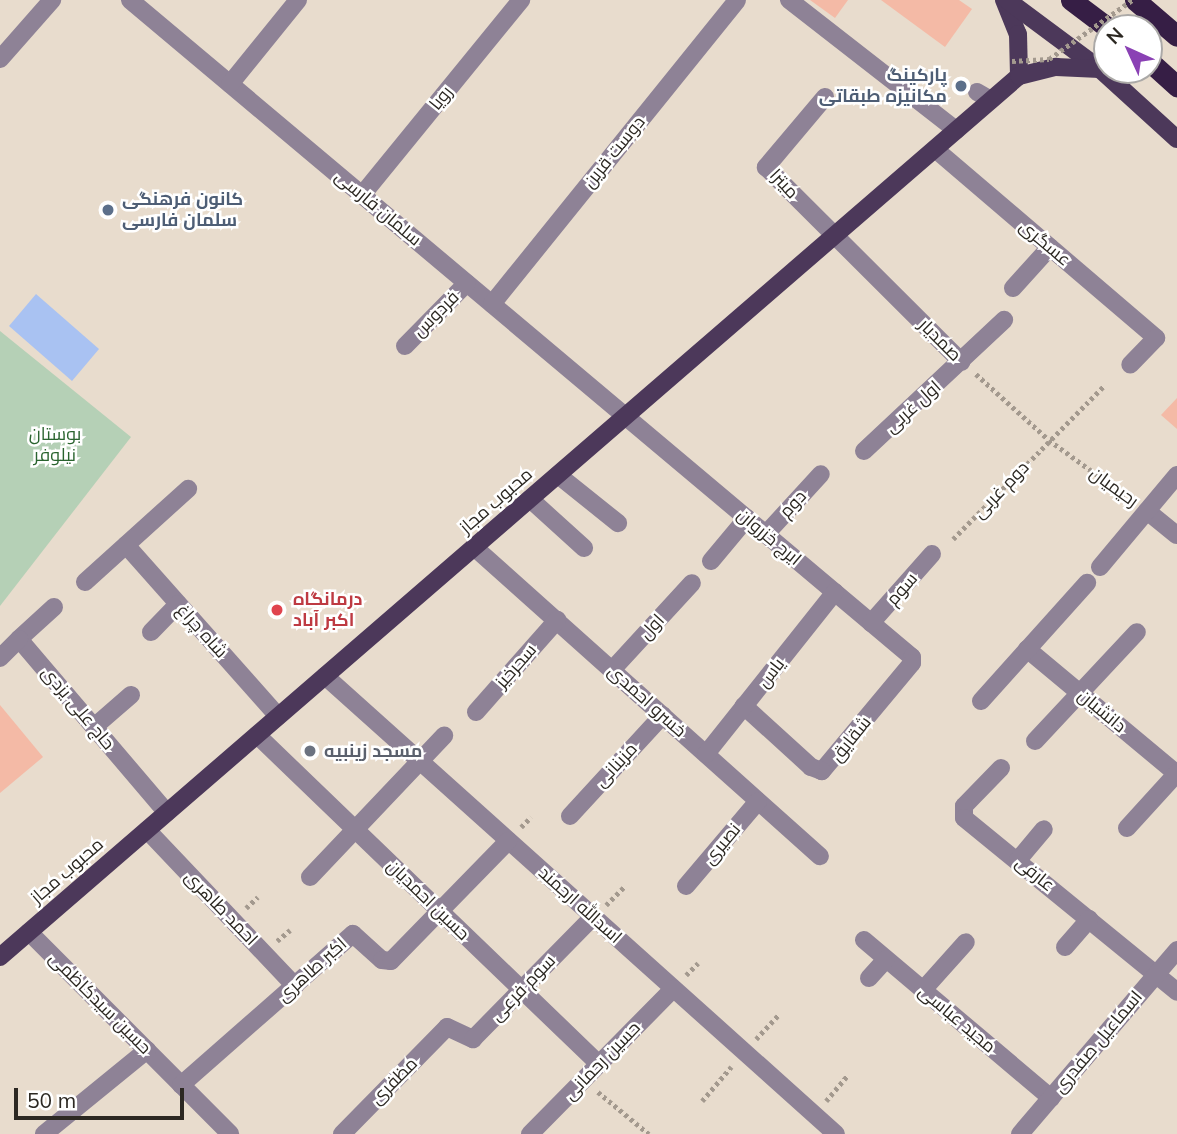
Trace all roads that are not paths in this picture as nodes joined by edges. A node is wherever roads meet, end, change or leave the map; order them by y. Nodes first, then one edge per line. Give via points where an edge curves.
1 (52, 0) edge
2 (130, 0) edge
3 (298, 0) edge
4 (521, 0) edge
5 (737, 0) edge
6 (789, 0) edge
7 (1005, 0) edge
8 (1072, 0) edge
9 (1133, 0) edge
10 (1093, 16) edge
11 (1177, 36) edge
12 (0, 59) edge
13 (1093, 64) edge
14 (1016, 68) junction
15 (1093, 69) edge
16 (1163, 74) edge
17 (230, 84) junction
18 (1116, 84) edge
19 (1177, 86) edge
20 (825, 97) dead end
21 (956, 130) junction
22 (1177, 139) edge
23 (935, 149) junction
24 (362, 195) junction
25 (835, 235) junction
26 (1050, 247) junction
27 (467, 283) junction
28 (1013, 288) dead end
29 (492, 304) junction
30 (1004, 320) dead end
31 (405, 346) dead end
32 (962, 362) junction
33 (1130, 365) dead end
34 (626, 416) junction
35 (864, 451) dead end
36 (821, 474) dead end
37 (558, 475) junction
38 (1177, 475) edge
39 (188, 489) dead end
40 (530, 499) junction
41 (1147, 511) junction
42 (747, 518) junction
43 (618, 523) dead end
44 (766, 534) junction
45 (1177, 534) edge
46 (126, 545) junction
47 (474, 547) junction
48 (584, 548) dead end
49 (932, 554) dead end
50 (711, 561) dead end
51 (1100, 567) dead end
52 (85, 582) dead end
53 (692, 583) dead end
54 (1087, 583) dead end
55 (835, 592) junction
56 (178, 604) junction
57 (54, 607) dead end
58 (556, 620) junction
59 (871, 623) junction
60 (150, 632) dead end
61 (1137, 632) dead end
62 (19, 639) junction
63 (1027, 649) junction
64 (912, 657) joint
65 (0, 658) edge
66 (612, 670) junction
67 (325, 676) junction
68 (1080, 693) junction
69 (131, 695) dead end
70 (981, 701) dead end
71 (744, 706) junction
72 (476, 712) dead end
73 (663, 715) junction
74 (278, 716) junction
75 (94, 727) junction
76 (257, 735) junction
77 (444, 736) dead end
78 (1035, 741) dead end
79 (706, 754) junction
80 (419, 761) junction
81 (1001, 768) dead end
82 (1177, 774) edge
83 (758, 801) junction
84 (167, 813) junction
85 (570, 816) dead end
86 (1127, 828) dead end
87 (1044, 829) dead end
88 (147, 830) junction
89 (355, 830) junction
90 (508, 841) junction
91 (820, 856) dead end
92 (1018, 860) junction
93 (310, 877) dead end
94 (687, 887) dead end
95 (439, 910) junction
96 (593, 917) junction
97 (1089, 919) junction
98 (29, 932) junction
99 (864, 940) dead end
100 (965, 942) dead end
101 (1065, 947) dead end
102 (1177, 950) edge
103 (0, 957) edge
104 (886, 959) junction
105 (1156, 975) junction
106 (869, 978) dead end
107 (295, 986) junction
108 (520, 989) junction
109 (673, 989) junction
110 (923, 990) junction
111 (1177, 992) edge
112 (447, 1027) joint
113 (147, 1051) junction
114 (598, 1064) junction
115 (181, 1085) junction
116 (1051, 1098) junction
117 (44, 1134) edge
118 (230, 1134) edge
119 (342, 1134) edge
120 (530, 1134) edge
121 (836, 1134) edge
122 (1020, 1134) edge

1 - 12 street
2 - 17 street, سلمان فارسی
3 - 17 street
4 - 24 street, رویا
5 - 29 street, دوست قرین
6 - 21 street via 943,109
7 - 13 main road
7 - 14 main road via 1018,34
8 - 10 highway
9 - 11 highway
14 - 15 main road
14 - 21 main road, محبوب مجاز via 984,96
16 - 19 highway
17 - 24 street, سلمان فارسی
18 - 22 main road
20 - 25 street, میترا via 766,167
21 - 23 main road, محبوب مجاز
23 - 25 main road, محبوب مجاز
23 - 26 street, عسگری
24 - 27 street, سلمان فارسی
25 - 32 street, صمدیار
25 - 34 main road, محبوب مجاز
26 - 28 street
26 - 33 street, عسگری via 1156,338
27 - 29 street, سلمان فارسی
27 - 31 street, فردوس
29 - 34 street, سلمان فارسی
30 - 32 street, اول غربی
32 - 35 street, اول غربی
34 - 37 main road, محبوب مجاز
34 - 42 street, ایرج خزروان
36 - 44 street, دوم
37 - 40 main road, محبوب مجاز
37 - 43 street
38 - 41 street
39 - 46 street
40 - 47 main road, محبوب مجاز
40 - 48 street
41 - 45 street, رحیمیان
41 - 51 street
42 - 44 street, ایرج خزروان
42 - 50 street
44 - 55 street, ایرج خزروان
46 - 52 street
46 - 56 street, شاه چراغ
47 - 58 street, خسرو احمدی
47 - 67 main road, محبوب مجاز
49 - 59 street, سوم
53 - 66 street, اول
54 - 63 street
55 - 59 street, ایرج خزروان
55 - 71 street, یاس
56 - 60 street
56 - 74 street, شاه چراغ
57 - 62 street
58 - 66 street, خسرو احمدی
58 - 72 street, سحرخیز
59 - 64 street, ایرج خزروان
61 - 68 street
62 - 65 street
62 - 75 street, حاج علی یزدی
63 - 68 street, دانشیان
63 - 70 street
64 - 71 street, شقایق via 912,663 822,771 811,767
66 - 73 street, خسرو احمدی
67 - 74 main road, محبوب مجاز
67 - 80 street, اسدالله ارجمند
68 - 78 street
68 - 82 street, دانشیان
69 - 75 street
71 - 79 street, یاس
73 - 79 street, خسرو احمدی
73 - 85 street, مزینانی
74 - 76 main road, محبوب مجاز
75 - 84 street, حاج علی یزدی
76 - 84 main road, محبوب مجاز
76 - 89 street, حسین احمدیان
77 - 80 street
79 - 83 street, خسرو احمدی
80 - 89 street
80 - 90 street, اسدالله ارجمند
81 - 92 street, عارفی via 961,813
82 - 86 street
83 - 91 street, خسرو احمدی
83 - 94 street, نصیری
84 - 88 main road, محبوب مجاز
87 - 92 street
88 - 98 main road, محبوب مجاز
88 - 107 street, احمد طاهری
89 - 93 street
89 - 95 street, حسین احمدیان
90 - 95 street
90 - 96 street, اسدالله ارجمند
92 - 97 street, عارفی
95 - 107 street, اکبر طاهری via 391,961 382,960 353,934
95 - 108 street, حسین احمدیان
96 - 108 street, سوم فرعی
96 - 109 street, اسدالله ارجمند
97 - 101 street
97 - 105 street, عارفی
98 - 103 main road, محبوب مجاز
98 - 113 street, حسین سیدکاظمی
99 - 104 street, مجید عباسی
100 - 110 street
102 - 105 street, اسماعیل صفدری
104 - 106 street
104 - 110 street, مجید عباسی
105 - 111 street, عارفی
105 - 116 street, اسماعیل صفدری
107 - 115 street, اکبر طاهری
108 - 112 street, سوم فرعی via 473,1039
108 - 114 street, حسین احمدیان
109 - 114 street, حسین رحمانی
109 - 121 street, اسدالله ارجمند
110 - 116 street, مجید عباسی
112 - 119 street, مظفری
113 - 115 street, حسین سیدکاظمی
113 - 117 street
114 - 120 street, حسین رحمانی
115 - 118 street, حسین سیدکاظمی
116 - 122 street, اسماعیل صفدری

